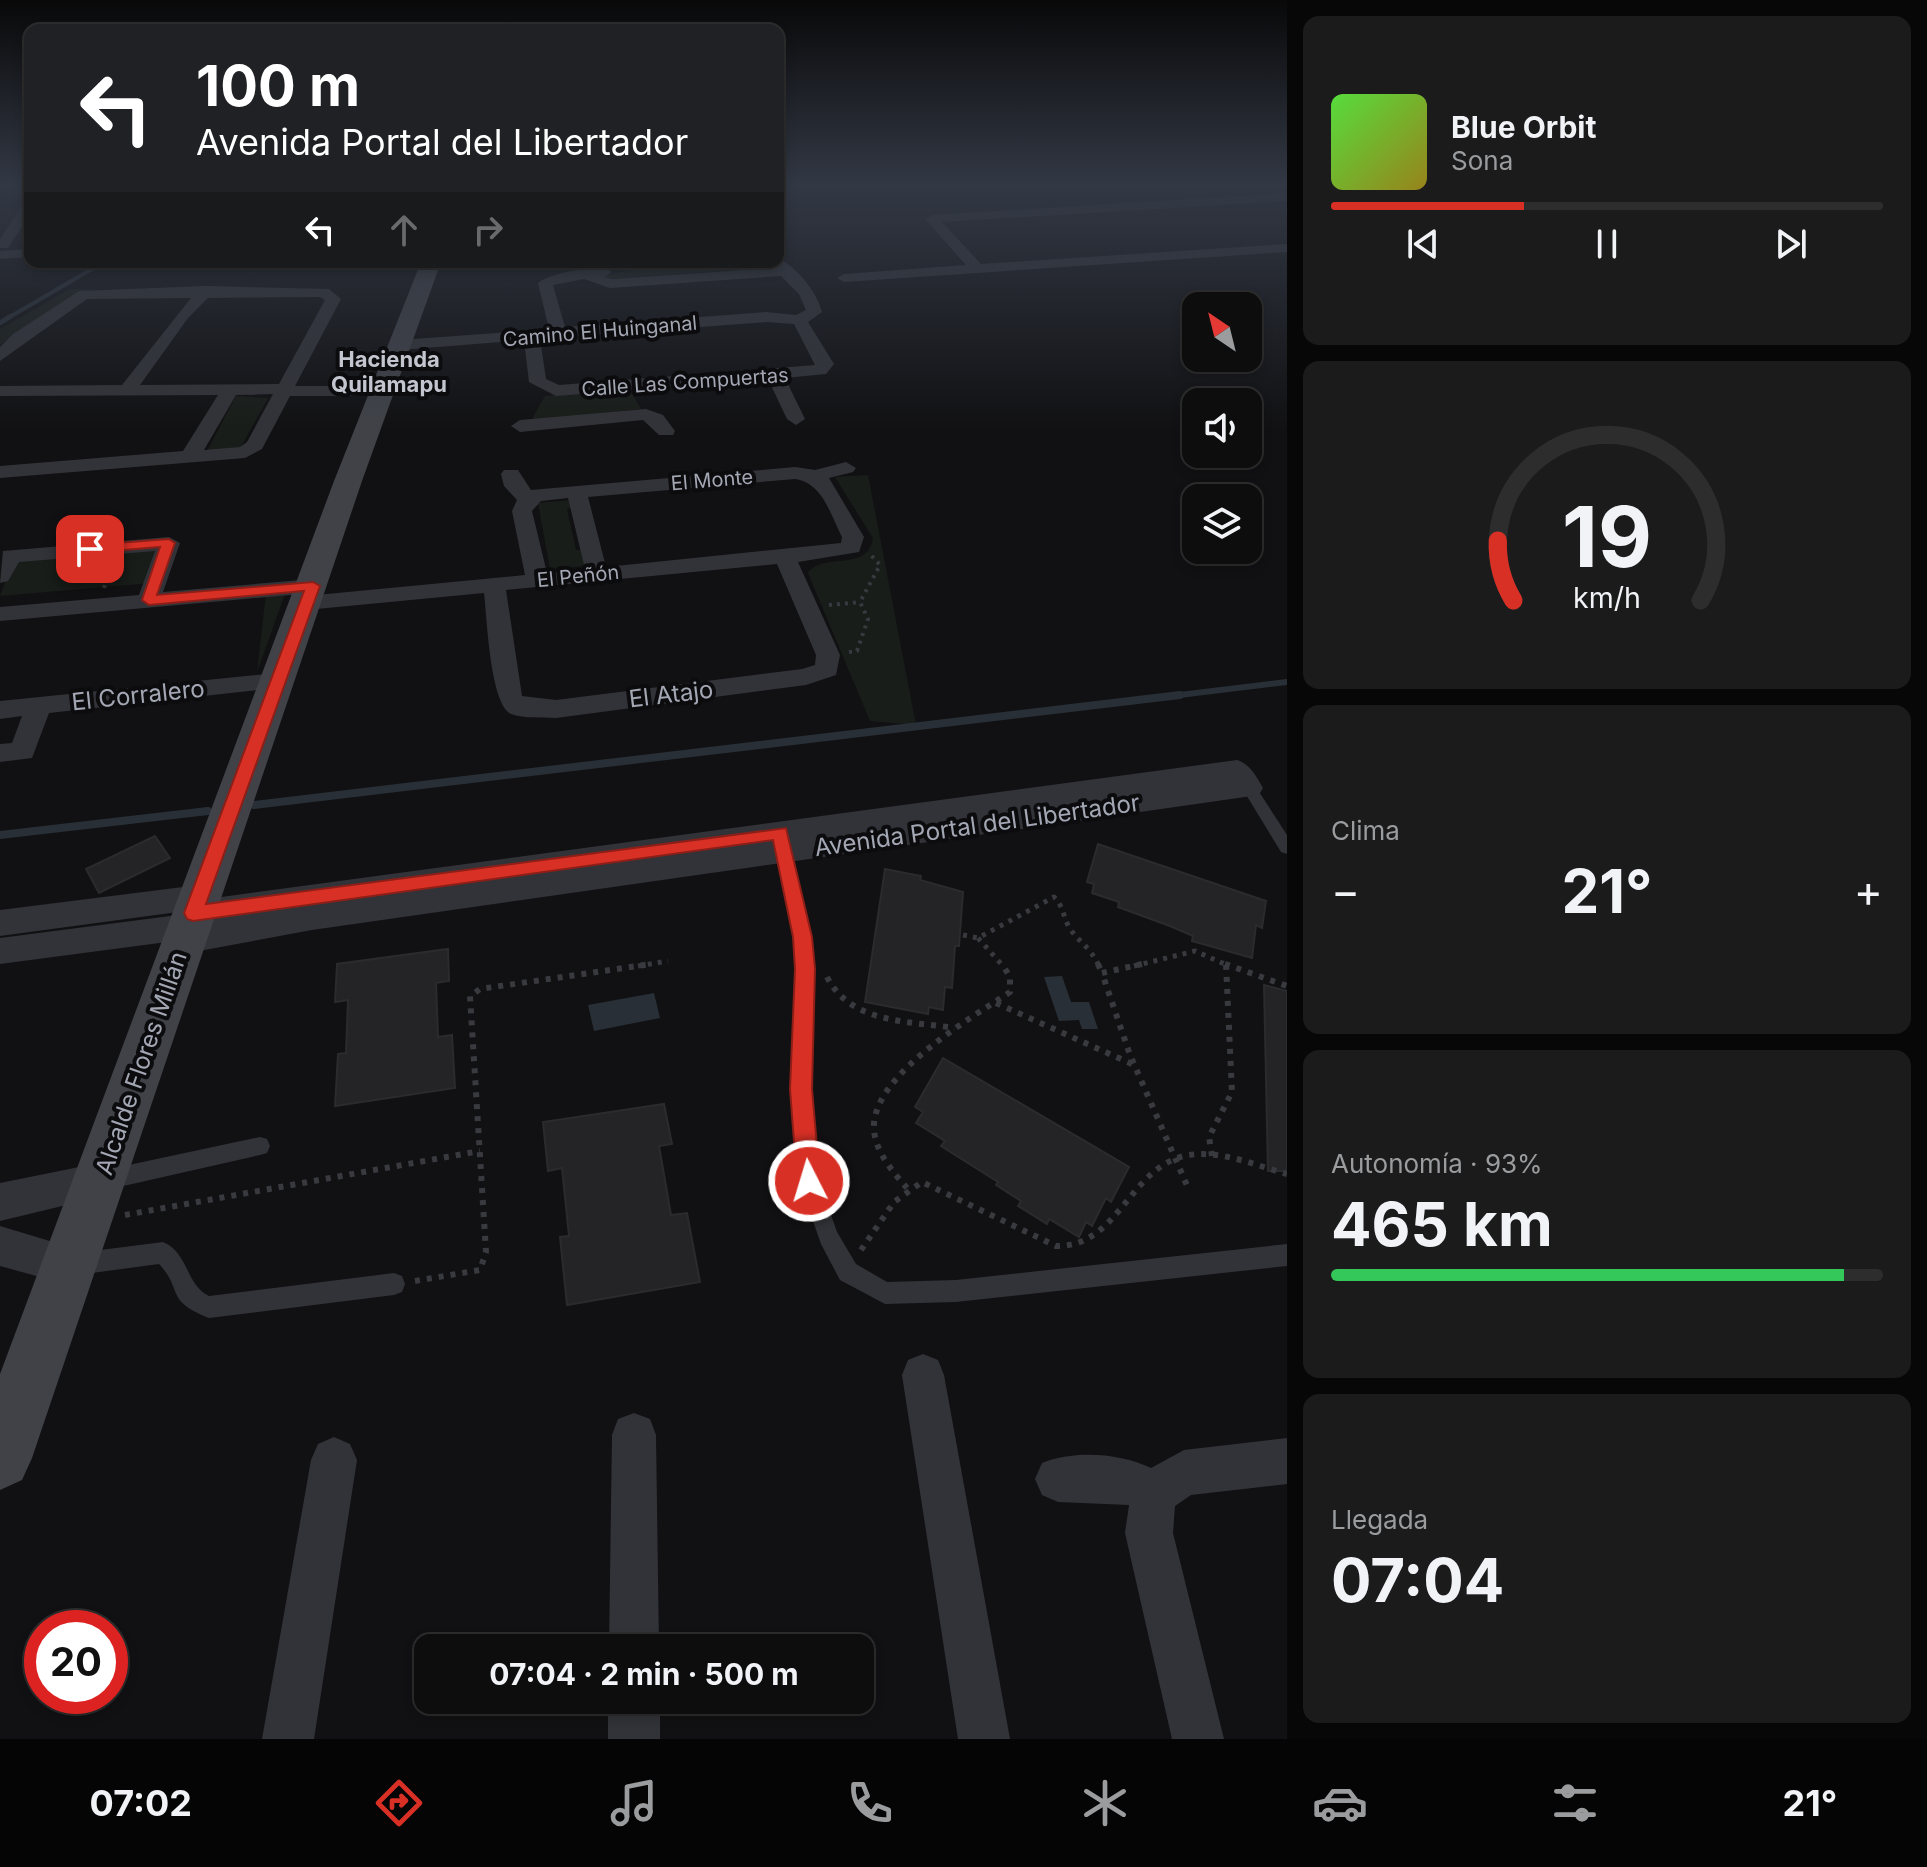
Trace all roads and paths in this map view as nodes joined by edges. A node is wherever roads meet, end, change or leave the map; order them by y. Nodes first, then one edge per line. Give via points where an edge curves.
1 (1004, 267) edge
2 (429, 268) edge
3 (634, 268) edge
4 (772, 268) edge
5 (783, 268) edge
6 (977, 269) joint
7 (587, 275) junction
8 (844, 278) dead end
9 (206, 291) junction
10 (799, 320) junction
11 (559, 334) junction
12 (532, 342) junction
13 (0, 356) edge
14 (390, 368) junction
15 (775, 375) junction
16 (639, 384) junction
17 (286, 386) junction
18 (544, 387) junction
19 (127, 390) junction
20 (230, 390) junction
21 (0, 391) edge
22 (646, 414) junction
23 (796, 419) dead end
24 (666, 431) dead end
25 (189, 458) junction
26 (846, 468) dead end
27 (0, 472) edge
28 (511, 474) dead end
29 (815, 476) junction
30 (576, 491) junction
31 (528, 499) junction
32 (852, 544) junction
33 (116, 547) junction
34 (784, 556) junction
35 (597, 574) junction
36 (0, 576) edge
37 (537, 580) junction
38 (495, 594) junction
39 (149, 600) junction
40 (305, 604) junction
41 (99, 605) junction
42 (0, 614) edge
43 (828, 655) junction
44 (277, 681) junction
45 (39, 705) junction
46 (0, 710) edge
47 (15, 759) edge
48 (1243, 779) joint
49 (782, 842) junction
50 (1287, 848) edge
51 (191, 919) junction
52 (0, 923) edge
53 (963, 935) dead end
54 (978, 938) junction
55 (0, 951) edge
56 (668, 961) dead end
57 (1226, 964) junction
58 (826, 972) dead end
59 (1102, 973) junction
60 (1287, 986) edge
61 (995, 1003) junction
62 (956, 1028) junction
63 (1134, 1065) junction
64 (260, 1146) dead end
65 (480, 1151) junction
66 (1212, 1156) junction
67 (1175, 1159) junction
68 (1287, 1174) edge
69 (99, 1181) junction
70 (907, 1188) junction
71 (1189, 1190) dead end
72 (0, 1202) edge
73 (85, 1222) junction
74 (0, 1246) edge
75 (1287, 1255) edge
76 (69, 1265) junction
77 (848, 1272) junction
78 (394, 1284) joint
79 (923, 1375) dead end
80 (634, 1435) dead end
81 (0, 1458) edge
82 (334, 1460) dead end
83 (1287, 1461) edge
84 (1058, 1479) dead end
85 (1153, 1493) junction
86 (634, 1634) edge
87 (634, 1714) edge
88 (288, 1739) edge
89 (634, 1739) edge
90 (984, 1739) edge
91 (1198, 1739) edge

1 - 6 street
2 - 14 street, Alcalde Flores Millán
3 - 7 street
4 - 7 street via 610,284
5 - 10 street via 813,303 814,312
6 - 8 street
7 - 11 street via 545,283
9 - 13 street via 84,294 19,337
9 - 17 street via 331,294
9 - 19 street
10 - 11 street, Camino El Huinganal via 766,317
10 - 15 street, Calle Las Compuertas via 825,364 820,370
11 - 12 street, Camino El Huinganal
12 - 14 street, Camino El Huinganal
12 - 18 street via 538,382
14 - 17 street, Camino El Huinganal
14 - 40 street, Alcalde Flores Millán
15 - 16 street, Calle Las Compuertas
15 - 23 street
16 - 18 street, Calle Las Compuertas via 556,391
16 - 22 street
17 - 20 street, Camino El Huinganal
17 - 25 street via 255,445 230,455
18 - 22 street via 523,412 521,435
19 - 20 street, Camino El Huinganal
19 - 21 street, Camino El Huinganal
20 - 25 street
22 - 24 street
25 - 27 street
26 - 29 street, El Monte
28 - 31 street via 514,486
29 - 30 street, El Monte via 795,473
29 - 32 street via 826,486
30 - 31 street, El Monte
30 - 35 street
31 - 37 street via 522,511
32 - 34 street, El Peñón
32 - 43 path via 880,565 860,602 868,619 857,651
33 - 36 street via 11,546
33 - 39 street via 174,533
33 - 41 path
34 - 35 street, El Peñón
34 - 43 street
35 - 37 street, El Peñón
37 - 38 street, El Peñón
38 - 40 street, El Peñón
38 - 43 street, El Atajo via 506,688 518,707 535,710 806,677 827,669
39 - 40 street, El Peñón
39 - 41 street, El Peñón
40 - 44 street, Alcalde Flores Millán
41 - 42 street, El Peñón
44 - 45 street, El Corralero
44 - 51 street, Alcalde Flores Millán
45 - 46 street, El Corralero
45 - 47 street
48 - 49 street, Avenida Portal del Libertador
48 - 50 lane
49 - 51 street, Avenida Portal del Libertador via 326,915
49 - 77 lane via 805,969 801,1089 809,1181 828,1237
51 - 52 street, Avenida Portal del Libertador
51 - 55 street, Avenida Portal del Libertador
51 - 69 street, Alcalde Flores Millán
53 - 54 path
54 - 59 path via 1054,897
54 - 61 path via 1011,975 1010,992
56 - 65 path via 480,989 470,996
57 - 59 path via 1195,951
57 - 60 path
57 - 66 path via 1232,1092 1209,1137
58 - 62 path via 842,1001 861,1012
59 - 63 path
61 - 62 path
61 - 63 path
62 - 70 path via 927,1050 876,1106 878,1146
63 - 67 path
64 - 69 lane
65 - 73 path
65 - 78 path via 486,1252 480,1270
66 - 67 path
66 - 68 path
67 - 70 path via 1128,1196 1099,1234 1080,1245 1056,1246 922,1182
67 - 71 path
69 - 72 street
69 - 73 street, Alcalde Flores Millán
70 - 77 path via 876,1223
73 - 76 street, Alcalde Flores Millán
74 - 76 street
75 - 77 lane via 956,1291 885,1293
76 - 78 lane via 163,1253 173,1260 188,1298 209,1307
76 - 81 street, Alcalde Flores Millán
79 - 90 street
80 - 86 street
82 - 88 street
83 - 85 street via 1184,1473
84 - 85 street via 1126,1480
85 - 91 street via 1149,1533
87 - 89 street

